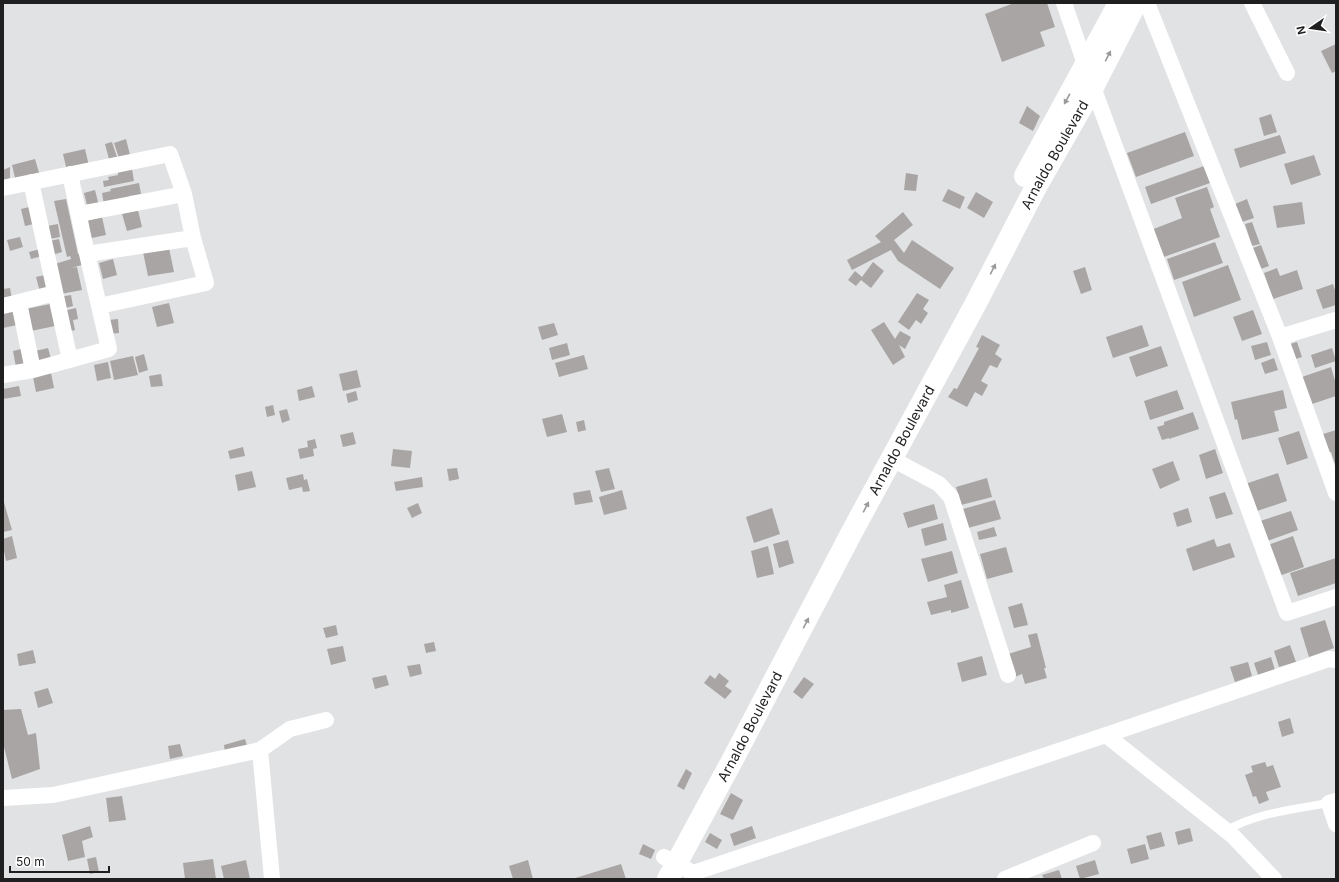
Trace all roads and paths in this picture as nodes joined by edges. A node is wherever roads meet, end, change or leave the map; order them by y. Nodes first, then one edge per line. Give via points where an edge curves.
1 (1064, 3) edge
2 (1119, 3) edge
3 (1136, 3) edge
4 (1147, 3) edge
5 (1252, 3) edge
6 (1085, 66) junction
7 (1287, 73) dead end
8 (1093, 87) junction
9 (70, 174) junction
10 (1030, 181) junction
11 (31, 182) junction
12 (3, 188) edge
13 (184, 194) junction
14 (78, 214) junction
15 (194, 238) junction
16 (87, 254) junction
17 (55, 293) junction
18 (11, 304) edge
19 (99, 306) junction
20 (1336, 320) edge
21 (1280, 337) junction
22 (70, 360) junction
23 (33, 370) junction
24 (3, 375) edge
25 (910, 412) junction
26 (892, 459) junction
27 (1336, 493) edge
28 (847, 526) junction
29 (1336, 597) edge
30 (1336, 660) edge
31 (1008, 675) dead end
32 (326, 720) dead end
33 (1106, 735) junction
34 (260, 750) junction
35 (3, 798) edge
36 (1332, 802) edge
37 (1336, 824) edge
38 (1226, 830) junction
39 (1093, 843) dead end
40 (670, 866) edge
41 (272, 879) edge
42 (652, 879) edge
43 (1005, 879) edge
44 (1274, 879) edge

1 - 6 street
2 - 6 highway, Arnaldo Boulevard
8 -> 3 highway, Arnaldo Boulevard
4 - 21 street
5 - 7 street
6 - 8 street
6 -> 10 highway, Arnaldo Boulevard
8 - 10 highway, Arnaldo Boulevard
8 - 29 street via 1287,613
9 - 11 street
9 - 13 street via 170,154
9 - 14 street
10 - 25 highway, Arnaldo Boulevard
11 - 12 street
11 - 17 street
13 - 14 street
13 - 15 street
14 - 16 street
15 - 16 street
15 - 19 street via 206,283
16 - 19 street
17 - 18 street
17 - 22 street
18 - 23 street
19 - 22 street via 110,349
20 - 21 street
21 - 27 street
22 - 23 street
23 - 24 street
25 - 26 highway, Arnaldo Boulevard
25 - 28 highway, Arnaldo Boulevard
28 -> 26 highway, Arnaldo Boulevard
26 - 31 street via 938,484 951,497
28 - 40 highway, Arnaldo Boulevard
30 - 33 street via 1329,660
32 - 34 street via 290,729
33 - 38 street
33 - 40 street via 693,873
34 - 35 street via 53,795
34 - 41 street
36 - 37 street
36 - 38 lane via 1281,812 1236,824
38 - 44 street
39 - 43 street
40 - 42 highway, Arnaldo Boulevard

